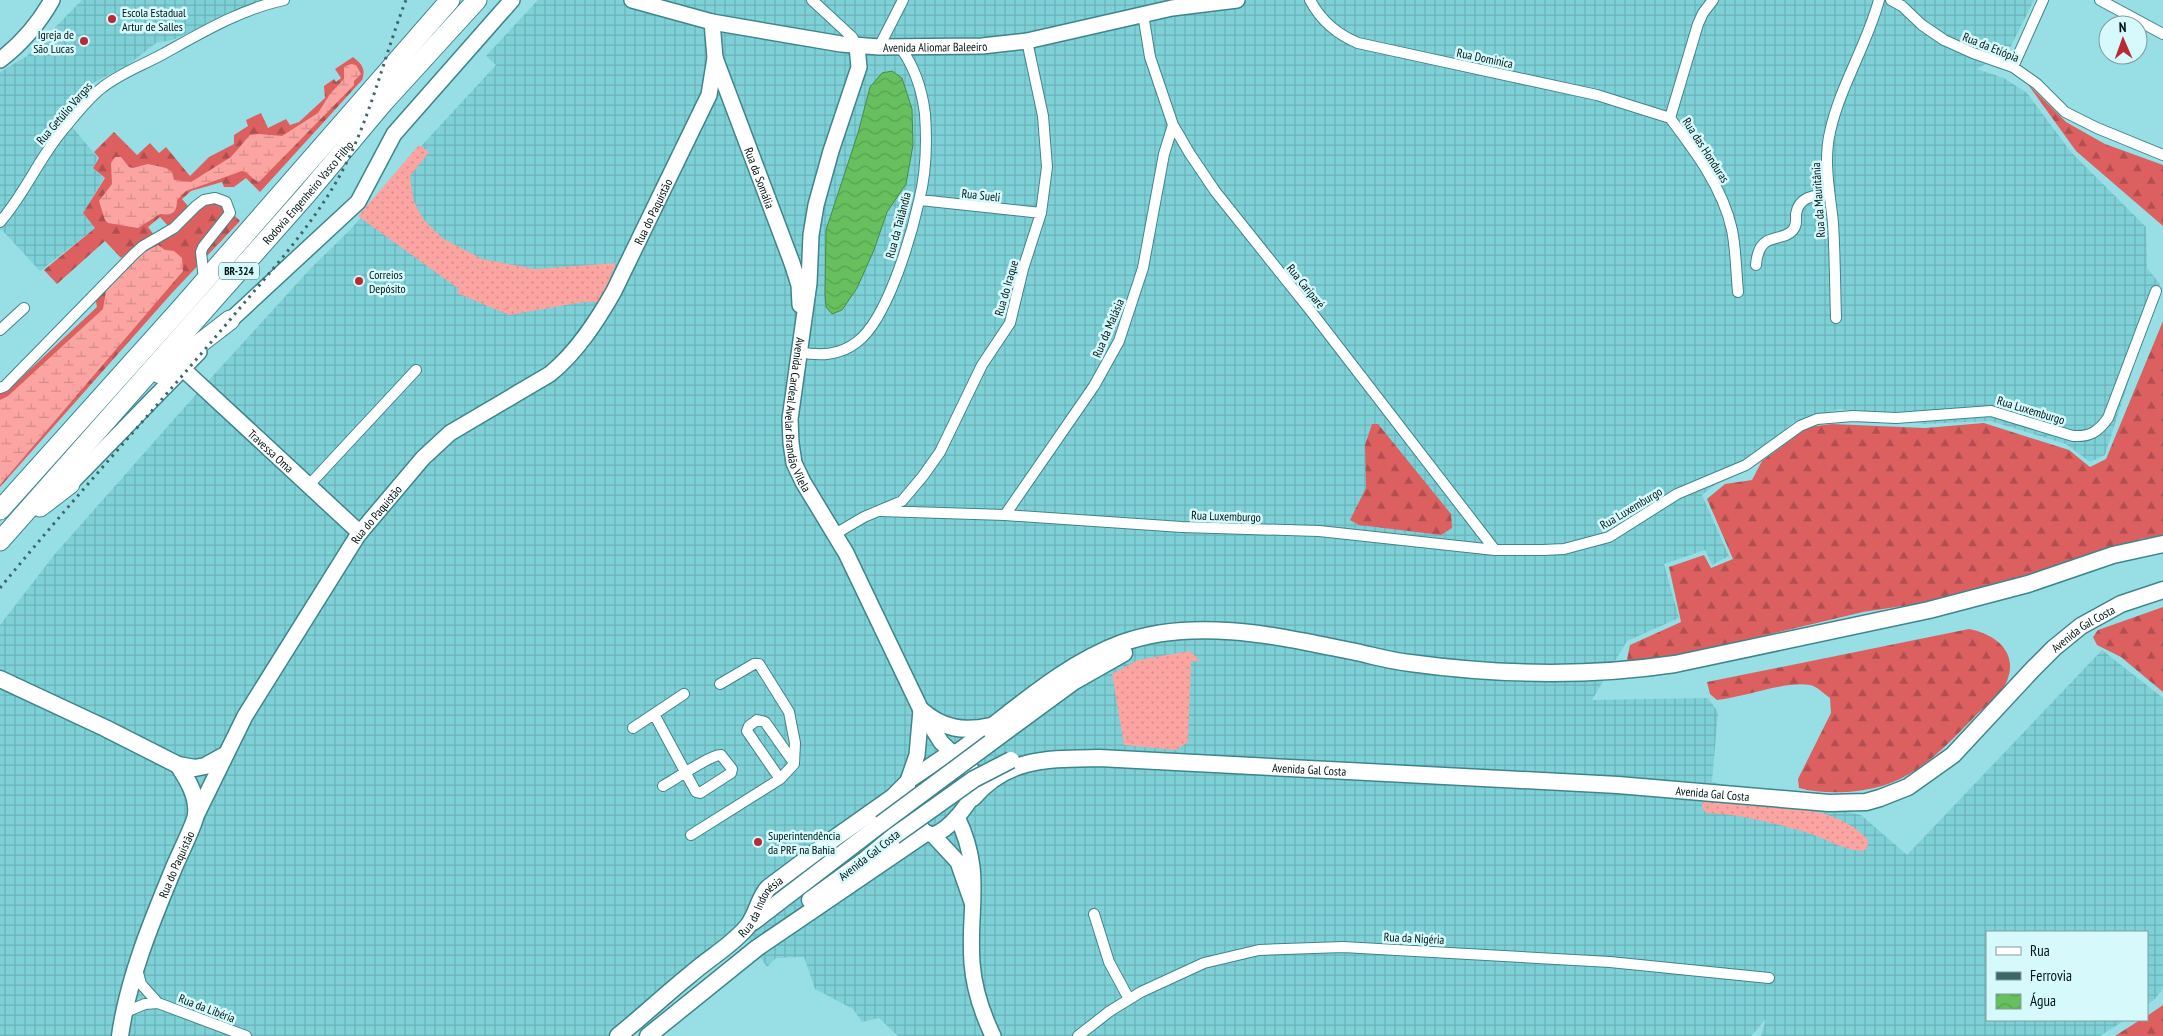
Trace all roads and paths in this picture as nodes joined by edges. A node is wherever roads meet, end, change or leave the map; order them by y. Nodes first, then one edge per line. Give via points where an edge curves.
1 (52, 0) edge
2 (284, 0) edge
3 (477, 0) edge
4 (512, 0) edge
5 (632, 0) edge
6 (812, 0) edge
7 (903, 0) edge
8 (1237, 0) edge
9 (1310, 0) edge
10 (1713, 0) edge
11 (1879, 0) edge
12 (1890, 0) edge
13 (2043, 0) edge
14 (2100, 0) edge
15 (448, 1) edge
16 (1143, 14) junction
17 (712, 22) junction
18 (2163, 34) edge
19 (1027, 41) junction
20 (857, 46) junction
21 (900, 46) junction
22 (879, 47) junction
23 (715, 58) junction
24 (0, 60) edge
25 (2013, 67) junction
26 (709, 95) junction
27 (730, 96) junction
28 (1670, 118) junction
29 (1173, 125) junction
30 (2163, 155) edge
31 (1830, 193) junction
32 (920, 200) junction
33 (1041, 214) junction
34 (0, 222) edge
35 (811, 235) junction
36 (783, 237) junction
37 (1756, 265) dead end
38 (204, 282) junction
39 (2156, 291) dead end
40 (1738, 292) dead end
41 (24, 308) dead end
42 (1836, 318) dead end
43 (230, 320) junction
44 (0, 330) edge
45 (802, 335) junction
46 (799, 352) junction
47 (183, 369) junction
48 (416, 370) dead end
49 (0, 388) edge
50 (84, 445) junction
51 (70, 484) joint
52 (310, 484) junction
53 (0, 510) edge
54 (880, 512) junction
55 (1005, 515) junction
56 (360, 533) junction
57 (835, 534) junction
58 (4, 537) edge
59 (2163, 544) edge
60 (1495, 550) junction
61 (2163, 590) edge
62 (1167, 634) junction
63 (0, 679) edge
64 (720, 684) dead end
65 (684, 694) dead end
66 (921, 710) junction
67 (654, 714) junction
68 (993, 725) junction
69 (633, 728) dead end
70 (954, 752) junction
71 (225, 755) junction
72 (1188, 762) junction
73 (178, 764) junction
74 (794, 764) junction
75 (780, 779) junction
76 (907, 782) junction
77 (663, 786) dead end
78 (973, 798) junction
79 (196, 814) junction
80 (957, 817) junction
81 (691, 834) dead end
82 (930, 834) junction
83 (972, 902) junction
84 (1094, 914) dead end
85 (747, 927) junction
86 (757, 948) junction
87 (136, 968) junction
88 (1769, 978) dead end
89 (1129, 999) junction
90 (158, 1003) junction
91 (123, 1013) junction
92 (120, 1036) edge
93 (246, 1036) edge
94 (618, 1036) edge
95 (648, 1036) edge
96 (993, 1036) edge
97 (1078, 1036) edge

1 - 24 main road via 30,32
2 - 34 street, Rua Getúlio Vargas via 240,14 101,89 62,131
3 - 50 highway, Rodovia Engenheiro Vasco Filho / BR-324
4 - 43 main road via 394,134 358,202
5 - 17 main road, Avenida Aliomar Baleeiro
6 - 20 street via 847,32
7 - 22 street
8 - 16 main road, Avenida Aliomar Baleeiro via 1199,3
9 - 28 street, Rua Dominica via 1330,28 1358,43 1587,93
10 - 28 street, Rua das Honduras via 1702,13
11 - 31 street, Rua da Mauritânia via 1829,133 1827,169
12 - 25 street, Rua da Etiópia via 1944,40
13 - 25 street
14 - 18 street
15 - 38 highway, Rodovia Engenheiro Vasco Filho / BR-324
16 - 19 main road, Avenida Aliomar Baleeiro
16 - 29 street, Rua Cariparé via 1150,56
17 - 20 main road, Avenida Aliomar Baleeiro
17 - 23 main road, Rua da Somália
19 - 21 main road, Avenida Aliomar Baleeiro via 982,46
19 - 33 street, Rua do Iraque via 1046,144 1047,167
20 - 22 main road, Avenida Aliomar Baleeiro
20 - 35 main road, Avenida Cardeal Avelar Brandão Vilela via 859,67 822,181
21 - 22 main road, Avenida Aliomar Baleeiro
21 - 32 street, Rua da Tailândia via 918,80 925,113
23 - 26 main road, Rua do Paquistão
23 - 27 main road, Rua da Somália
25 - 30 street, Rua da Etiópia via 2037,84 2065,112
26 - 27 main road via 718,91
26 - 56 main road, Rua do Paquistão via 614,291 583,339 550,374 450,433 423,458
27 - 36 main road, Rua da Somália
28 - 40 street, Rua das Honduras via 1714,182 1724,205 1732,230
29 - 55 street, Rua da Malásia via 1164,154 1143,268 1119,341 1094,386
29 - 60 street, Rua Cariparé via 1216,191
31 - 37 street via 1803,200 1798,207 1794,228 1791,232 1770,238 1757,256
31 - 42 street, Rua da Mauritânia
32 - 33 street, Rua Sueli
32 - 46 street, Rua da Tailândia via 893,286 871,327 857,342 836,352 819,356
33 - 54 street, Rua do Iraque via 1010,323 982,365 940,452 902,501
35 - 36 main road via 796,242
35 - 45 main road, Avenida Cardeal Avelar Brandão Vilela
36 - 45 main road, Rua da Somália via 799,285
38 - 49 street via 201,252 230,213 226,202 214,198 199,203 174,228 143,246
38 - 53 highway, Rodovia Engenheiro Vasco Filho / BR-324
39 - 60 street, Rua Luxemburgo via 2108,418 2094,433 2073,436 1991,411 1896,418 1854,416 1818,419 1800,426 1746,465 1677,494 1609,537 1564,549
41 - 44 street
43 - 47 main road
43 - 50 highway via 171,364
45 - 46 main road, Avenida Cardeal Avelar Brandão Vilela
46 - 57 main road, Avenida Cardeal Avelar Brandão Vilela via 790,419 794,463
47 - 51 main road
47 - 52 main road, Travessa Oma
48 - 52 street
50 - 58 highway, Rodovia Engenheiro Vasco Filho / BR-324
51 - 58 highway
52 - 56 main road, Travessa Oma
54 - 55 street, Rua Luxemburgo
54 - 57 street, Rua do Iraque via 864,517
55 - 60 street, Rua Luxemburgo via 1182,527 1319,531
56 - 71 main road, Rua do Paquistão via 245,716
57 - 66 main road, Avenida Cardeal Avelar Brandão Vilela
59 - 62 main road via 2113,555 2028,584 1929,610 1640,669 1586,673 1469,669 1409,663 1310,642 1253,634
61 - 72 main road, Avenida Gal Costa via 2121,604 2081,626 2033,669 1953,756 1908,786 1866,802 1829,803 1618,786
62 - 68 main road via 1132,640 1100,652 1069,670
62 - 85 main road, bridge via 1095,668 881,824
63 - 73 main road
64 - 74 street via 759,664 789,712 795,743
65 - 67 street
66 - 68 main road via 950,728 968,730
66 - 70 main road, Avenida Cardeal Avelar Brandão Vilela via 941,742
66 - 76 main road, Rua da Indonésia via 917,755
67 - 69 street
67 - 77 street via 686,773
68 - 70 main road
70 - 76 main road, Rua da Indonésia
70 - 78 main road, Avenida Cardeal Avelar Brandão Vilela via 970,765 975,776
71 - 73 main road via 195,768
71 - 79 main road, Rua do Paquistão
72 - 78 main road, Avenida Gal Costa via 1099,758 1037,761 999,774
72 - 86 main road, Avenida Gal Costa, bridge via 1162,754 1121,751 1058,751 1012,760 966,784 894,836 769,932
73 - 79 main road via 191,787
74 - 75 street
74 - 75 street via 765,722 757,720 749,726 747,731
75 - 81 street
76 - 82 main road, Rua da Indonésia via 906,798 912,820
76 - 85 main road, Rua da Indonésia via 893,797 768,888
78 - 80 main road, Avenida Gal Costa
79 - 87 main road, Rua do Paquistão
80 - 82 main road, Avenida Gal Costa via 945,829
80 - 83 main road via 971,853
82 - 83 main road via 958,862
82 - 86 main road, Avenida Gal Costa
83 - 96 main road via 972,963 976,992
84 - 89 street via 1109,962
85 - 94 main road, Rua da Indonésia
86 - 95 main road, Rua da Indonésia
87 - 90 street, Rua da Libéria via 141,984
87 - 91 main road, Rua do Paquistão
88 - 89 street, Rua da Nigéria via 1610,962 1296,947 1258,950 1204,963
89 - 97 street, Rua da Nigéria
90 - 91 street, Rua da Libéria
90 - 93 street, Rua da Libéria
91 - 92 main road, Rua do Paquistão

